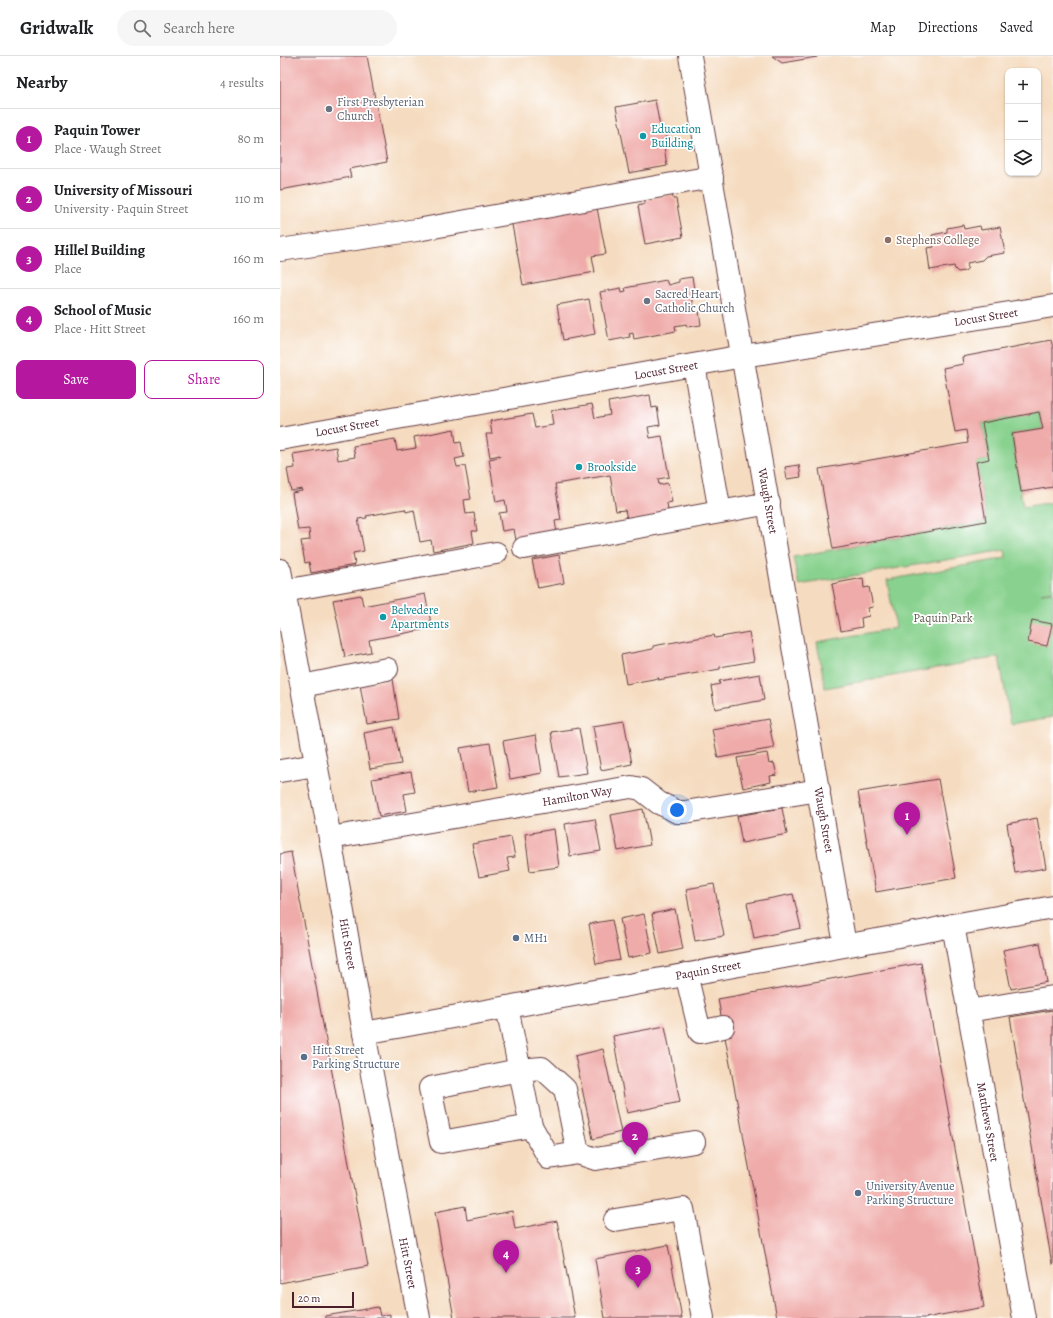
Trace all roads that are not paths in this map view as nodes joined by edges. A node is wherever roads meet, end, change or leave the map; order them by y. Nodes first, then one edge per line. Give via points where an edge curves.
1 (690, 56) edge
2 (712, 177) junction
3 (280, 250) edge
4 (1053, 306) edge
5 (743, 356) junction
6 (694, 365) junction
7 (280, 439) edge
8 (769, 503) junction
9 (720, 512) junction
10 (524, 548) dead end
11 (496, 553) dead end
12 (283, 592) edge
13 (387, 669) dead end
14 (302, 686) junction
15 (316, 765) junction
16 (280, 771) edge
17 (819, 790) junction
18 (330, 838) junction
19 (1053, 907) edge
20 (953, 925) junction
21 (845, 945) junction
22 (686, 974) junction
23 (1053, 998) edge
24 (507, 1007) junction
25 (968, 1011) junction
26 (723, 1027) dead end
27 (364, 1033) junction
28 (520, 1070) junction
29 (531, 1126) junction
30 (694, 1142) dead end
31 (578, 1153) junction
32 (615, 1220) dead end
33 (419, 1318) edge
34 (703, 1318) edge
35 (1024, 1318) edge

1 - 2 street, Waugh Street
2 - 3 street via 424,228
2 - 5 street, Waugh Street
4 - 5 street, Locust Street
5 - 6 street, Locust Street
5 - 8 street, Waugh Street
6 - 7 street, Locust Street
6 - 9 street
8 - 9 street
8 - 17 street, Waugh Street
9 - 10 street
11 - 12 street
12 - 14 street, Hitt Street
13 - 14 street
14 - 15 street, Hitt Street
15 - 16 street
15 - 18 street, Hitt Street
17 - 18 street, Hamilton Way via 678,812 659,803 641,789 631,787
17 - 21 street, Waugh Street
18 - 27 street, Hitt Street
19 - 20 street, Paquin Street
20 - 21 street, Paquin Street
20 - 25 street, Matthews Street
21 - 22 street, Paquin Street
22 - 24 street, Paquin Street
22 - 26 street via 700,1032
23 - 25 street
24 - 27 street, Paquin Street
24 - 28 street
25 - 35 street, Matthews Street
27 - 33 street, Hitt Street
28 - 29 street
28 - 29 street via 430,1088 441,1142
28 - 31 street via 542,1068 565,1089
29 - 31 street via 549,1158
30 - 31 street via 596,1159
32 - 34 street via 683,1209

